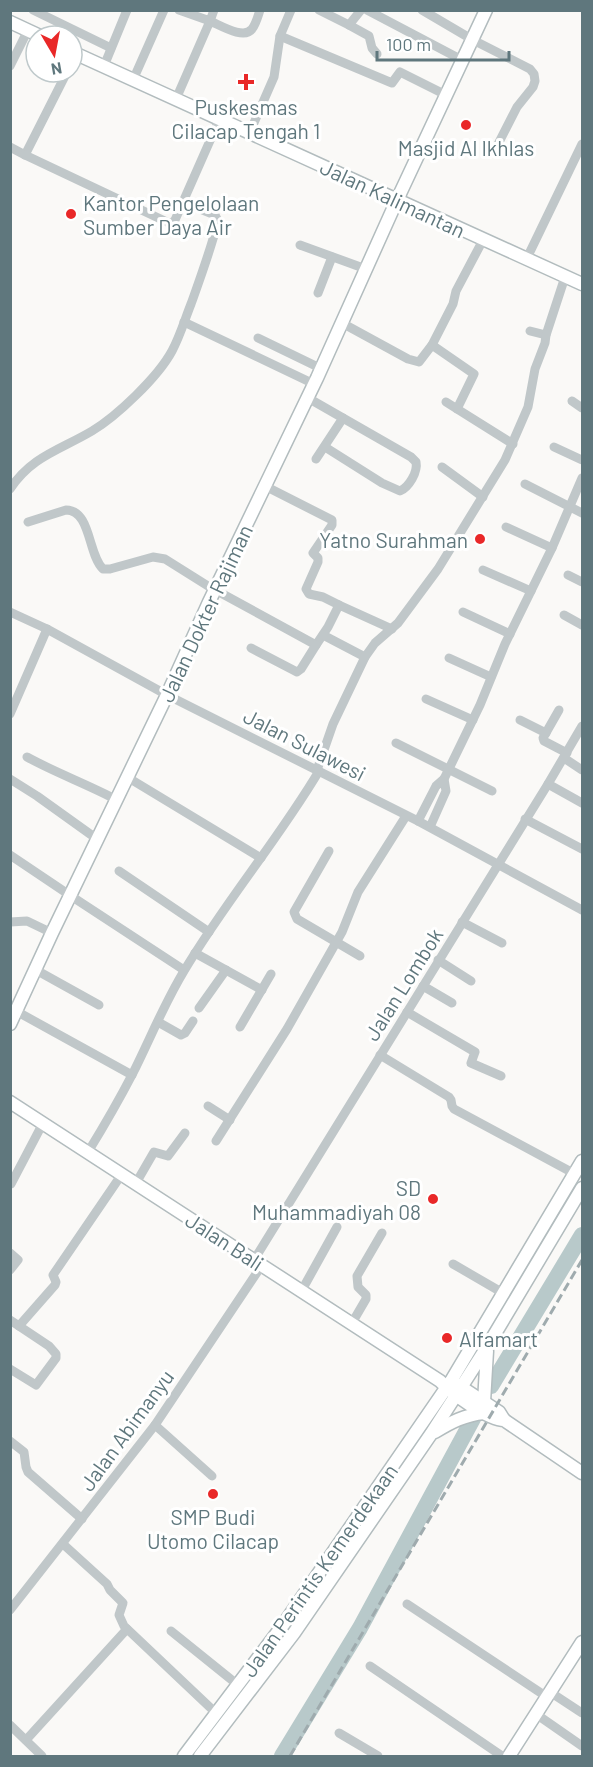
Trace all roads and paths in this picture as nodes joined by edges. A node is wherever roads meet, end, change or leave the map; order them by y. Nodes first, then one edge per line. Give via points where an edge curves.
1 (33, 10) edge
2 (128, 10) edge
3 (164, 10) edge
4 (179, 10) edge
5 (214, 10) edge
6 (260, 10) edge
7 (291, 10) edge
8 (319, 10) edge
9 (361, 10) edge
10 (367, 10) edge
11 (422, 10) edge
12 (486, 10) edge
13 (210, 21) junction
14 (10, 22) edge
15 (349, 25) junction
16 (24, 29) edge
17 (24, 36) edge
18 (280, 36) junction
19 (473, 40) junction
20 (377, 54) dead end
21 (84, 57) edge
22 (107, 58) junction
23 (462, 60) junction
24 (10, 66) edge
25 (136, 74) junction
26 (60, 84) edge
27 (177, 95) junction
28 (446, 95) junction
29 (220, 118) junction
30 (250, 132) junction
31 (582, 144) edge
32 (10, 147) edge
33 (494, 152) dead end
34 (25, 155) junction
35 (397, 200) junction
36 (183, 202) junction
37 (483, 240) junction
38 (300, 245) dead end
39 (332, 257) junction
40 (526, 258) junction
41 (366, 269) junction
42 (565, 276) junction
43 (582, 284) edge
44 (318, 293) dead end
45 (184, 322) junction
46 (342, 323) junction
47 (530, 331) dead end
48 (546, 335) junction
49 (258, 338) dead end
50 (432, 345) junction
51 (322, 369) junction
52 (314, 384) junction
53 (308, 398) junction
54 (572, 401) dead end
55 (446, 402) dead end
56 (582, 408) edge
57 (457, 409) junction
58 (343, 418) junction
59 (513, 444) junction
60 (325, 447) junction
61 (554, 447) dead end
62 (316, 459) dead end
63 (582, 460) edge
64 (441, 467) dead end
65 (582, 478) edge
66 (525, 484) dead end
67 (265, 486) junction
68 (10, 489) edge
69 (483, 497) junction
70 (571, 507) junction
71 (582, 513) edge
72 (28, 522) dead end
73 (506, 527) dead end
74 (552, 548) junction
75 (483, 570) dead end
76 (568, 575) dead end
77 (582, 582) edge
78 (216, 590) junction
79 (531, 591) junction
80 (339, 605) junction
81 (10, 612) edge
82 (463, 612) dead end
83 (564, 615) dead end
84 (582, 625) edge
85 (47, 629) junction
86 (392, 629) junction
87 (323, 634) junction
88 (510, 634) junction
89 (316, 645) junction
90 (251, 648) dead end
91 (365, 657) junction
92 (448, 658) dead end
93 (491, 677) junction
94 (167, 695) junction
95 (426, 699) dead end
96 (559, 710) dead end
97 (10, 714) edge
98 (472, 720) junction
99 (520, 720) dead end
100 (582, 726) edge
101 (546, 733) junction
102 (396, 743) dead end
103 (565, 755) junction
104 (27, 757) dead end
105 (318, 770) junction
106 (582, 770) edge
107 (447, 774) junction
108 (127, 777) junction
109 (10, 779) edge
110 (548, 784) junction
111 (492, 791) dead end
112 (117, 800) junction
113 (582, 803) edge
114 (406, 816) junction
115 (525, 819) junction
116 (418, 821) junction
117 (429, 827) junction
118 (97, 839) junction
119 (582, 849) edge
120 (329, 851) dead end
121 (10, 855) edge
122 (261, 858) junction
123 (499, 864) junction
124 (119, 871) dead end
125 (70, 896) junction
126 (582, 910) edge
127 (10, 922) edge
128 (462, 922) junction
129 (209, 932) junction
130 (52, 933) junction
131 (337, 941) junction
132 (502, 943) dead end
133 (195, 953) junction
134 (360, 956) dead end
135 (438, 960) junction
136 (36, 970) junction
137 (184, 970) junction
138 (226, 970) junction
139 (271, 974) dead end
140 (471, 981) dead end
141 (423, 986) junction
142 (262, 990) junction
143 (452, 1003) dead end
144 (99, 1005) dead end
145 (198, 1008) dead end
146 (16, 1011) junction
147 (407, 1012) junction
148 (193, 1021) dead end
149 (158, 1022) junction
150 (10, 1024) edge
151 (240, 1027) dead end
152 (380, 1055) junction
153 (132, 1075) junction
154 (501, 1076) dead end
155 (10, 1102) edge
156 (208, 1106) dead end
157 (230, 1120) junction
158 (43, 1123) junction
159 (185, 1133) dead end
160 (216, 1142) dead end
161 (88, 1152) junction
162 (582, 1161) edge
163 (122, 1174) junction
164 (575, 1174) junction
165 (136, 1183) junction
166 (10, 1184) edge
167 (582, 1188) edge
168 (337, 1227) dead end
169 (382, 1233) dead end
170 (10, 1253) edge
171 (258, 1262) junction
172 (453, 1264) dead end
173 (10, 1270) edge
174 (302, 1290) junction
175 (503, 1293) junction
176 (352, 1323) junction
177 (14, 1324) edge
178 (487, 1347) junction
179 (10, 1369) edge
180 (451, 1387) junction
181 (484, 1407) junction
182 (155, 1425) junction
183 (431, 1434) junction
184 (10, 1441) edge
185 (582, 1473) edge
186 (212, 1476) dead end
187 (82, 1519) junction
188 (63, 1544) junction
189 (407, 1604) dead end
190 (10, 1610) edge
191 (283, 1625) junction
192 (125, 1631) junction
193 (171, 1631) dead end
194 (294, 1634) junction
195 (582, 1642) edge
196 (370, 1665) dead end
197 (238, 1685) junction
198 (548, 1695) junction
199 (582, 1713) edge
200 (217, 1714) junction
201 (536, 1714) junction
202 (10, 1725) edge
203 (339, 1732) dead end
204 (26, 1740) junction
205 (582, 1746) edge
206 (42, 1756) edge
207 (184, 1756) edge
208 (200, 1756) edge
209 (378, 1756) edge
210 (502, 1756) edge
211 (509, 1756) edge

1 - 22 street
2 - 22 street
3 - 25 street
4 - 13 street
5 - 13 street
6 - 13 street via 252,30 246,34
7 - 18 street
8 - 15 street
9 - 15 street
10 - 23 street
11 - 19 street
12 - 19 street, Jalan Dokter Rajiman
13 - 27 street
14 - 16 street
15 - 20 street via 369,36
17 - 24 street
18 - 28 street via 392,84 400,72
18 - 30 street via 274,77
19 - 23 street, Jalan Dokter Rajiman
19 - 33 street via 534,74 533,87 517,107
21 - 22 street, Jalan Kalimantan
22 - 25 street, Jalan Kalimantan
23 - 28 street, Jalan Dokter Rajiman
25 - 27 street, Jalan Kalimantan
26 - 34 street
27 - 29 street, Jalan Kalimantan
28 - 35 street, Jalan Dokter Rajiman
29 - 30 street, Jalan Kalimantan
29 - 36 street
30 - 35 street, Jalan Kalimantan
31 - 40 street
32 - 34 street
34 - 36 street via 169,223 175,220
35 - 37 street, Jalan Kalimantan
35 - 41 street, Jalan Dokter Rajiman
36 - 45 street via 215,215 218,221
37 - 40 street, Jalan Kalimantan
37 - 50 street
38 - 39 street
39 - 41 street
39 - 44 street
40 - 42 street, Jalan Kalimantan
41 - 46 street, Jalan Dokter Rajiman
42 - 43 street, Jalan Kalimantan
42 - 48 street
45 - 52 street
45 - 68 street via 172,351 140,390 92,431 33,462
46 - 50 street via 416,362
46 - 51 street, Jalan Dokter Rajiman
47 - 48 street
48 - 59 street via 528,407
49 - 51 street
50 - 57 street via 474,375
51 - 52 street, Jalan Dokter Rajiman
52 - 53 street, Jalan Dokter Rajiman
53 - 58 street
53 - 67 street, Jalan Dokter Rajiman
54 - 56 street
55 - 57 street
57 - 59 street
58 - 60 street
58 - 60 street via 416,462 416,471 406,488 400,491 382,483
59 - 69 street
60 - 62 street
61 - 63 street
64 - 69 street
65 - 70 street
66 - 70 street
67 - 78 street, Jalan Dokter Rajiman
67 - 80 street via 332,520 313,553 318,562 306,589 309,594
69 - 86 street via 438,569
70 - 71 street
70 - 74 street
72 - 78 street via 72,510 84,524 98,564 104,569 153,557 165,559
73 - 74 street
74 - 79 street
75 - 79 street
76 - 77 street
78 - 89 street
78 - 94 street, Jalan Dokter Rajiman
79 - 88 street
80 - 86 street
80 - 87 street
81 - 85 street, Jalan Sulawesi
82 - 88 street
83 - 84 street
85 - 94 street, Jalan Sulawesi
85 - 97 street
86 - 91 street
87 - 89 street
87 - 91 street
88 - 93 street
89 - 90 street via 297,672
91 - 105 street via 333,724
92 - 93 street
93 - 98 street
94 - 105 street, Jalan Sulawesi
94 - 108 street, Jalan Dokter Rajiman
95 - 98 street
96 - 101 street
98 - 107 street
99 - 101 street
100 - 103 street, Jalan Lombok
101 - 103 street via 544,741
102 - 107 street
103 - 106 street
103 - 110 street, Jalan Lombok
104 - 112 street
105 - 114 street, Jalan Sulawesi
105 - 122 street
107 - 111 street
107 - 116 street via 436,786
107 - 117 street via 446,790
108 - 112 street, Jalan Dokter Rajiman
108 - 122 street
109 - 118 street
110 - 113 street
110 - 115 street, Jalan Lombok
112 - 118 street, Jalan Dokter Rajiman
114 - 116 street, Jalan Sulawesi
114 - 131 street via 358,892
115 - 119 street
115 - 123 street, Jalan Lombok
116 - 117 street, Jalan Sulawesi
117 - 123 street, Jalan Sulawesi
118 - 125 street, Jalan Dokter Rajiman
120 - 131 street via 294,912 297,919
121 - 125 street
122 - 129 street
123 - 126 street, Jalan Sulawesi
123 - 128 street, Jalan Lombok
124 - 129 street
125 - 130 street, Jalan Dokter Rajiman
125 - 137 street
127 - 130 street via 27,921
128 - 132 street
128 - 135 street, Jalan Lombok
129 - 133 street
130 - 136 street, Jalan Dokter Rajiman
131 - 134 street
131 - 157 street
133 - 137 street
133 - 138 street
135 - 140 street
135 - 141 street, Jalan Lombok
136 - 144 street
136 - 146 street, Jalan Dokter Rajiman
137 - 149 street
138 - 142 street
138 - 145 street
139 - 142 street
141 - 143 street
141 - 147 street, Jalan Lombok
142 - 151 street
146 - 150 street, Jalan Dokter Rajiman
146 - 153 street
147 - 152 street, Jalan Lombok
147 - 154 street via 475,1052 471,1063
148 - 149 street via 181,1035
149 - 153 street
152 - 164 street via 449,1098 454,1109
152 - 171 street, Jalan Lombok
153 - 161 street
155 - 158 street, Jalan Bali
156 - 157 street
157 - 160 street
158 - 161 street, Jalan Bali
158 - 166 street
159 - 165 street via 168,1156 154,1152
161 - 163 street, Jalan Bali
162 - 164 street
163 - 165 street, Jalan Bali
163 - 177 street via 53,1275 55,1285
164 - 175 street
165 - 171 street, Jalan Bali
167 - 178 street
168 - 174 street
169 - 176 street via 357,1276 358,1287 366,1299
170 - 173 street via 18,1260
171 - 174 street, Jalan Bali
171 - 182 street, Jalan Abimanyu
172 - 175 street
174 - 176 street, Jalan Bali
175 - 180 street
176 - 180 street, Jalan Bali
177 - 179 street via 54,1350 56,1358 36,1385
178 - 180 street
178 - 181 street
180 - 181 street, Jalan Bali
180 - 183 street, Jalan Perintis Kemerdekaan
180 - 191 street, Jalan Perintis Kemerdekaan
181 - 183 street
181 - 185 street, Jalan Bali
182 - 186 street
182 - 187 street, Jalan Abimanyu
183 - 194 street, Jalan Perintis Kemerdekaan
184 - 187 street via 24,1452 28,1472
187 - 188 street, Jalan Abimanyu
188 - 190 street, Jalan Abimanyu
188 - 192 street via 123,1603 119,1613
189 - 198 street
191 - 194 street
191 - 197 street, Jalan Perintis Kemerdekaan
192 - 200 street
192 - 204 street
193 - 197 street
194 - 208 street, Jalan Perintis Kemerdekaan
195 - 198 street
196 - 210 street
197 - 200 street, Jalan Perintis Kemerdekaan
198 - 199 street
198 - 201 street
200 - 207 street, Jalan Perintis Kemerdekaan
201 - 205 street
201 - 211 street
202 - 204 street
203 - 209 street
204 - 206 street

